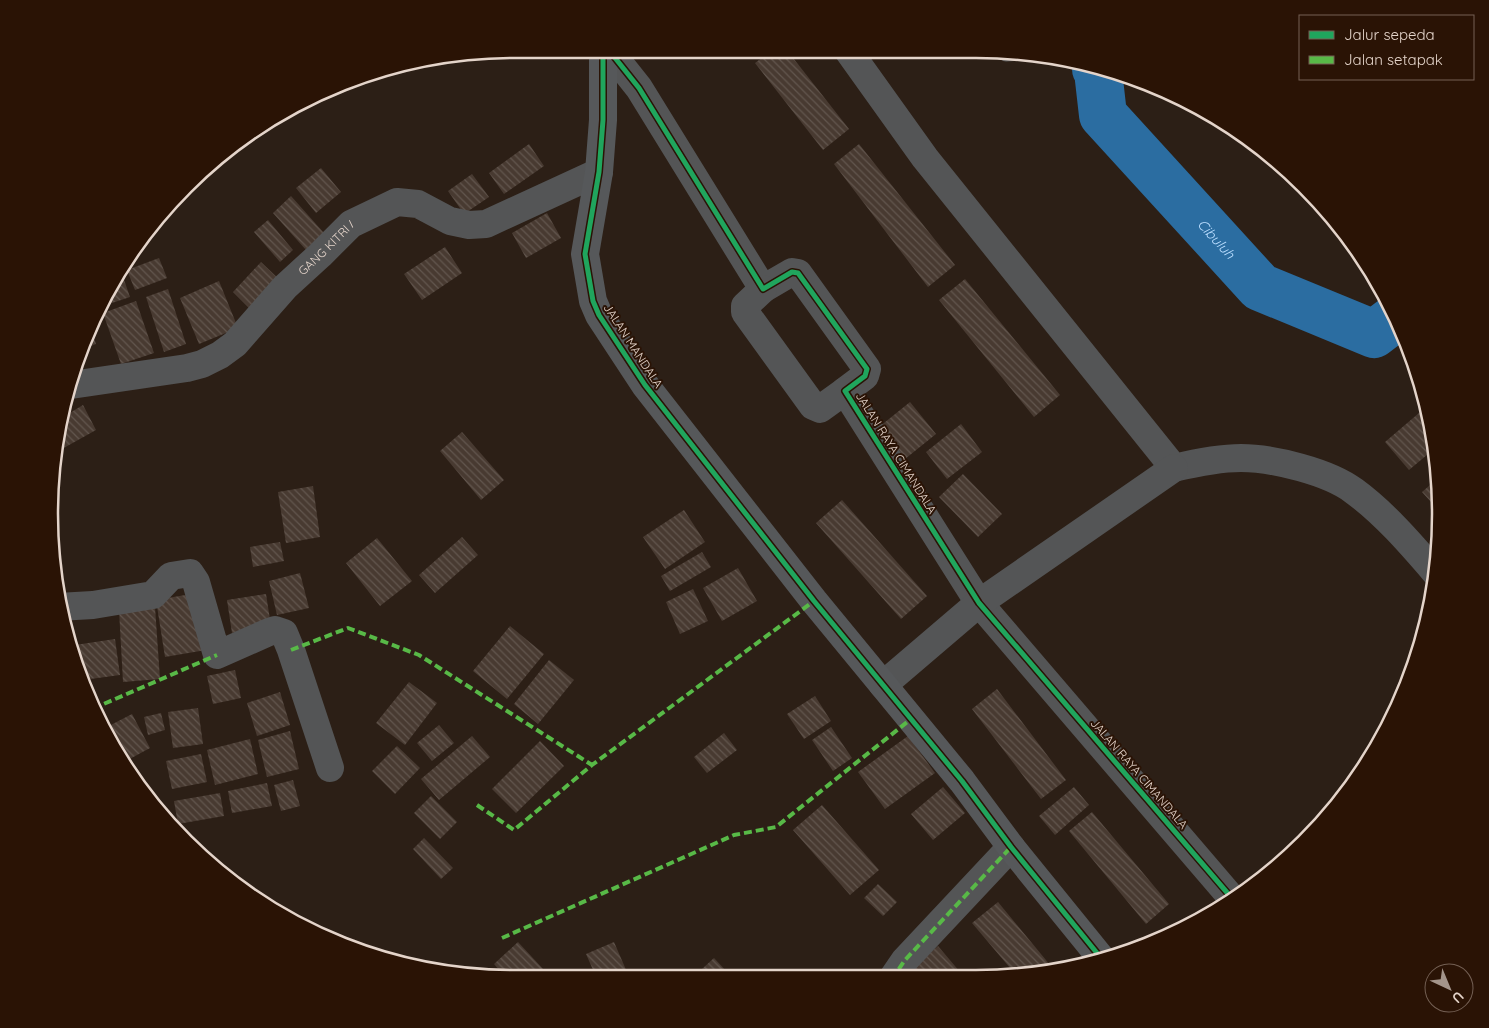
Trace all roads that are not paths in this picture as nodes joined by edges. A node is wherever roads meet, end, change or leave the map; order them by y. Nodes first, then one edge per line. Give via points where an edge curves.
1 (603, 58) edge
2 (615, 58) edge
3 (853, 58) edge
4 (599, 172) junction
5 (763, 289) junction
6 (76, 385) edge
7 (845, 392) junction
8 (1174, 468) junction
9 (1429, 566) edge
10 (979, 603) junction
11 (67, 606) edge
12 (883, 685) junction
13 (330, 768) dead end
14 (1011, 847) junction
15 (1229, 894) edge
16 (1097, 954) edge
17 (898, 970) edge

1 - 4 street, JALAN MANDALA
2 - 5 street via 639,88
3 - 8 street via 925,158
4 - 6 street, GANG KITRI I via 486,224 450,221 418,204 397,202 351,224 285,286 235,344 220,355 187,368
4 - 12 street, JALAN MANDALA via 585,254 592,301 599,315 645,385
5 - 7 street via 745,306 745,312 812,406 820,409
5 - 7 street, JALAN RAYA CIMANDALA via 792,272 801,276 867,369 865,376
7 - 10 street, JALAN RAYA CIMANDALA
8 - 9 street via 1242,458 1315,471 1353,490 1390,523
8 - 10 street
10 - 12 street
10 - 15 street, JALAN RAYA CIMANDALA
11 - 13 street via 153,595 171,576 190,573 196,582 217,655 275,630 284,633
12 - 14 street
14 - 16 street
14 - 17 street

